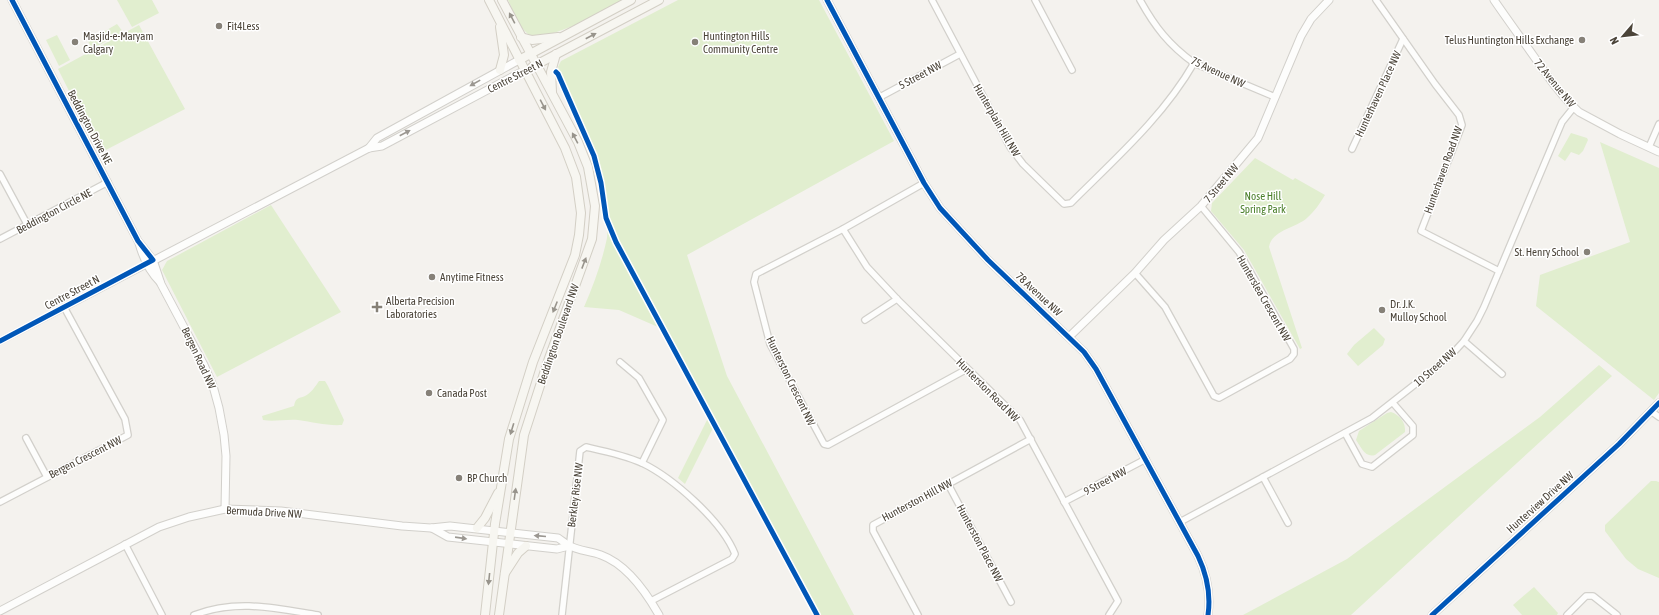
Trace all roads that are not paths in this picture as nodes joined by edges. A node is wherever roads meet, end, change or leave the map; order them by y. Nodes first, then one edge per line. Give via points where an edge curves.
1 (12, 0) edge
2 (489, 0) edge
3 (502, 0) edge
4 (631, 0) edge
5 (659, 0) edge
6 (827, 0) edge
7 (932, 0) edge
8 (1035, 0) edge
9 (1140, 0) edge
10 (1329, 0) edge
11 (1376, 0) edge
12 (1494, 0) edge
13 (498, 16) junction
14 (565, 36) junction
15 (522, 37) junction
16 (1403, 39) junction
17 (530, 54) junction
18 (556, 54) junction
19 (960, 54) junction
20 (1194, 63) junction
21 (522, 65) junction
22 (536, 65) junction
23 (500, 70) junction
24 (1072, 70) dead end
25 (552, 95) junction
26 (1275, 96) junction
27 (880, 97) junction
28 (1574, 107) junction
29 (1659, 124) edge
30 (1649, 147) junction
31 (369, 148) junction
32 (1352, 149) dead end
33 (1659, 152) edge
34 (0, 174) edge
35 (108, 182) junction
36 (924, 183) junction
37 (1201, 206) junction
38 (27, 224) junction
39 (843, 229) junction
40 (0, 239) edge
41 (150, 262) junction
42 (1499, 270) junction
43 (1135, 272) junction
44 (897, 299) junction
45 (64, 307) junction
46 (865, 320) dead end
47 (1070, 336) junction
48 (0, 341) edge
49 (1464, 341) junction
50 (620, 362) dead end
51 (967, 369) junction
52 (1502, 374) dead end
53 (1393, 403) junction
54 (1659, 403) edge
55 (1652, 412) junction
56 (1659, 417) edge
57 (1345, 433) junction
58 (26, 438) dead end
59 (1031, 439) junction
60 (1146, 459) junction
61 (642, 463) junction
62 (46, 477) junction
63 (1263, 477) junction
64 (948, 484) junction
65 (500, 489) junction
66 (0, 502) edge
67 (1064, 502) junction
68 (225, 509) junction
69 (1180, 522) junction
70 (1288, 523) dead end
71 (431, 528) junction
72 (477, 528) junction
73 (494, 531) junction
74 (510, 533) junction
75 (492, 542) junction
76 (125, 544) junction
77 (508, 544) junction
78 (526, 546) junction
79 (568, 546) junction
80 (504, 575) junction
81 (651, 601) junction
82 (1011, 602) dead end
83 (0, 611) edge
84 (162, 615) edge
85 (194, 615) edge
86 (318, 615) edge
87 (485, 615) edge
88 (499, 615) edge
89 (562, 615) edge
90 (659, 615) edge
91 (918, 615) edge
92 (1109, 615) edge
93 (1208, 615) edge
94 (1432, 615) edge
95 (1567, 615) edge
96 (1617, 615) edge

1 - 35 street, Beddington Drive NE
2 - 13 main road
15 -> 3 main road, Beddington Boulevard NW
4 - 14 main road, Centre Street N
18 -> 5 main road, Centre Street N
6 - 27 street, 78 Avenue NW
7 - 19 street, Hunterplain Hill NW
8 - 24 street
9 - 20 street, 75 Avenue NW via 1156,28
10 - 26 street, 7 Street NW via 1304,30
11 - 16 street, Hunterhaven Road NW
12 - 28 street, 72 Avenue NW via 1544,71
13 - 21 main road, Beddington Boulevard NW
13 - 23 main road via 504,48
14 - 15 main road via 532,40
14 - 17 main road, Centre Street N
15 - 17 main road, Beddington Boulevard NW
16 - 32 street, Hunterhaven Place NW
16 - 42 street, Hunterhaven Road NW via 1459,115 1462,125 1421,231
17 - 21 main road, Centre Street N
17 - 22 main road, Beddington Boulevard NW
18 - 22 main road, Centre Street N
18 - 25 main road via 552,70
19 - 20 street, Hunterplain Hill NW via 1010,147 1023,164 1064,204 1071,203 1163,108
19 - 27 street, 5 Street NW
20 - 26 street, 75 Avenue NW
21 - 22 main road, Centre Street N
21 - 23 street, Centre Street N
31 -> 21 street, Centre Street N via 382,146
21 -> 65 main road, Beddington Boulevard NW via 565,148 576,177 581,213 575,255 533,362 509,439
22 - 25 main road, Beddington Boulevard NW
23 -> 31 street, Centre Street N via 377,138
74 -> 25 main road, Beddington Boulevard NW via 524,435 592,239 595,206 588,167 578,142
26 - 37 street, 7 Street NW via 1258,138
27 - 36 street, 78 Avenue NW
28 - 30 street, 72 Avenue NW via 1602,125
28 - 42 street, 10 Street NW via 1562,122
29 - 30 street
30 - 33 street, 72 Avenue NW
31 - 41 street, Centre Street N
34 - 38 street
35 - 38 street, Beddington Circle NE
35 - 41 street, Beddington Drive NE
36 - 39 street, Hunterston Crescent NW
36 - 47 street, 78 Avenue NW via 940,208 988,260
37 - 43 street, 7 Street NW via 1164,240
37 - 43 street, Hunterslea Crescent NW via 1239,252 1294,349 1290,359 1219,398 1214,396 1165,307
38 - 40 street, Beddington Circle NE
39 - 44 street, Hunterston Road NW via 867,267
39 - 51 street, Hunterston Crescent NW via 756,274 754,282 770,344 824,444 828,445
41 - 45 street, Centre Street N
41 - 68 street, Bergen Road NW via 153,275 161,284 213,386 226,456
42 - 49 street, 10 Street NW via 1480,316
43 - 47 street, 7 Street NW
44 - 46 street
44 - 51 street, Hunterston Road NW
45 - 48 street, Centre Street N
45 - 62 street, Bergen Crescent NW via 125,420 128,435
47 - 60 street, 78 Avenue NW via 1096,369
49 - 52 street
49 - 53 street, 10 Street NW
50 - 61 street via 639,378 663,420
51 - 59 street, Hunterston Road NW via 1020,420
53 - 57 street, 10 Street NW
53 - 57 street via 1413,426 1413,435 1372,467 1362,464
54 - 55 street, Hunterview Drive NW
55 - 56 street
55 - 94 street, Hunterview Drive NW
57 - 63 street, 10 Street NW
58 - 62 street
59 - 64 street, Hunterston Hill NW
59 - 67 street, Hunterston Road NW
60 - 67 street, 9 Street NW
60 - 69 street, 78 Avenue NW
61 - 79 street, Berkley Rise NW via 586,447 580,452
61 - 81 street, Berkley Rise NW via 677,486 710,517 735,554 732,559
62 - 66 street, Bergen Crescent NW
63 - 69 street, 10 Street NW
63 - 70 street
64 - 82 street, Hunterston Place NW
64 - 91 street, Hunterston Hill NW via 873,524 872,527
65 - 72 main road
65 - 73 main road, Beddington Boulevard NW
67 - 92 street, Hunterston Road NW via 1118,601
68 - 71 street, Bermuda Drive NW via 281,511
68 - 76 street, Bermuda Drive NW via 159,527
69 - 93 street, 78 Avenue NW via 1207,580
71 - 72 street, Bermuda Drive NW
71 -> 75 street, Bermuda Drive NW via 448,537
72 - 73 street, Bermuda Drive NW
73 - 74 street, Bermuda Drive NW
73 - 75 main road, Beddington Boulevard NW
74 - 77 main road, Beddington Boulevard NW
79 -> 74 street, Bermuda Drive NW via 558,538
75 - 77 street, Bermuda Drive NW
75 -> 87 main road, Beddington Boulevard NW
76 - 83 street, Bermuda Drive NW
76 - 84 street
77 - 78 street, Bermuda Drive NW
77 - 80 main road, Beddington Boulevard NW
78 - 79 street, Bermuda Drive NW via 557,549
78 - 80 main road via 518,553
79 - 81 street via 603,555 628,573
79 - 89 street
80 - 88 main road, Beddington Boulevard NW
81 - 90 street
85 - 86 street via 216,608 240,605
95 - 96 street via 1586,596 1593,596

